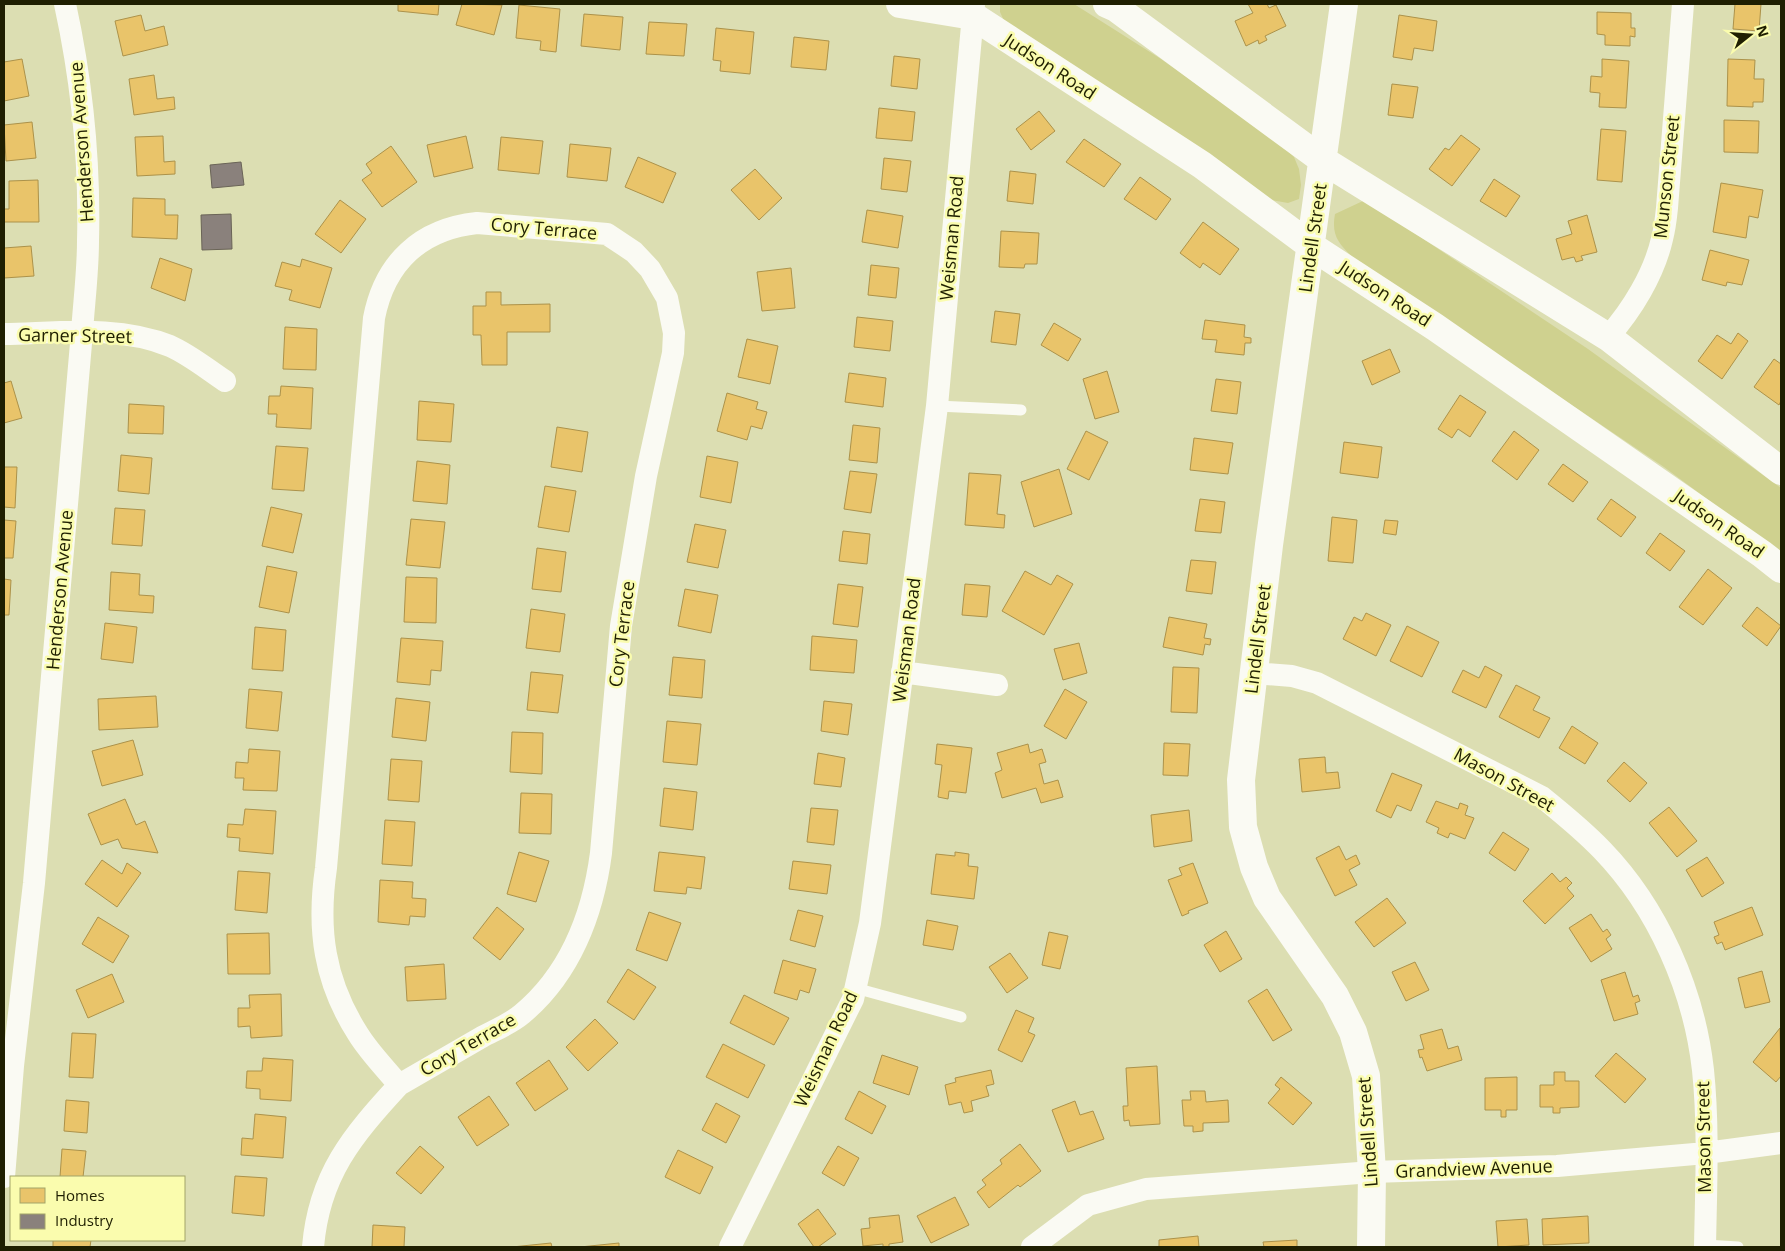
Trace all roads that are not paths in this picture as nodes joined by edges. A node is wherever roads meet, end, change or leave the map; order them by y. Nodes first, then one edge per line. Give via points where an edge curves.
1 (65, 4) edge
2 (900, 4) edge
3 (1107, 4) edge
4 (1344, 4) edge
5 (1682, 4) edge
6 (974, 10) edge
7 (1324, 161) junction
8 (1311, 246) junction
9 (82, 332) junction
10 (4, 334) edge
11 (1608, 337) junction
12 (225, 380) dead end
13 (937, 406) junction
14 (1021, 410) dead end
15 (1781, 471) edge
16 (1781, 568) edge
17 (902, 672) junction
18 (1253, 673) junction
19 (998, 685) dead end
20 (855, 988) junction
21 (961, 1017) dead end
22 (8, 1066) edge
23 (399, 1085) junction
24 (1781, 1143) edge
25 (1706, 1153) junction
26 (1372, 1172) junction
27 (4, 1177) edge
28 (1705, 1246) edge
29 (313, 1247) edge
30 (730, 1247) edge
31 (1032, 1247) edge
32 (1371, 1247) edge
33 (1738, 1247) edge

1 - 9 street, Henderson Avenue via 76,52 86,150 88,242
2 - 6 street, Judson Road
3 - 7 street
4 - 7 street, Lindell Street
5 - 11 street, Munson Street via 1662,238 1635,301
6 - 8 street, Judson Road via 1202,165
6 - 13 street, Weisman Road
7 - 8 street, Lindell Street
7 - 11 street
8 - 16 street, Judson Road via 1435,327
8 - 18 street, Lindell Street
9 - 10 street, Garner Street
9 - 12 street, Garner Street via 144,338 184,353
9 - 22 street, Henderson Avenue via 34,883
11 - 15 street
13 - 14 lane
13 - 17 street, Weisman Road
17 - 19 street
17 - 20 street, Weisman Road via 870,923
18 - 25 street, Mason Street via 1311,681 1542,797 1603,851 1623,874 1664,939 1691,1010 1703,1070
18 - 26 street, Lindell Street via 1241,780 1244,827 1254,867 1267,898 1335,996 1353,1032 1366,1076
20 - 21 lane
20 - 30 street, Weisman Road via 853,999
22 - 27 street, Henderson Avenue
23 - 23 street, Cory Terrace via 526,1010 548,986 572,950 597,884 621,626 646,476 673,353 674,333 667,298 650,269 634,252 607,234 478,223 448,228 425,239 407,253 384,283 376,306 322,894 322,932 331,980 344,1010 359,1036
23 - 29 street, Cory Terrace via 358,1131 338,1162 321,1201
24 - 25 street, Grandview Avenue
25 - 26 street, Grandview Avenue via 1557,1166
25 - 28 street, Mason Street
26 - 31 street, Grandview Avenue via 1146,1189 1088,1205
26 - 32 street, Lindell Street
28 - 33 lane

